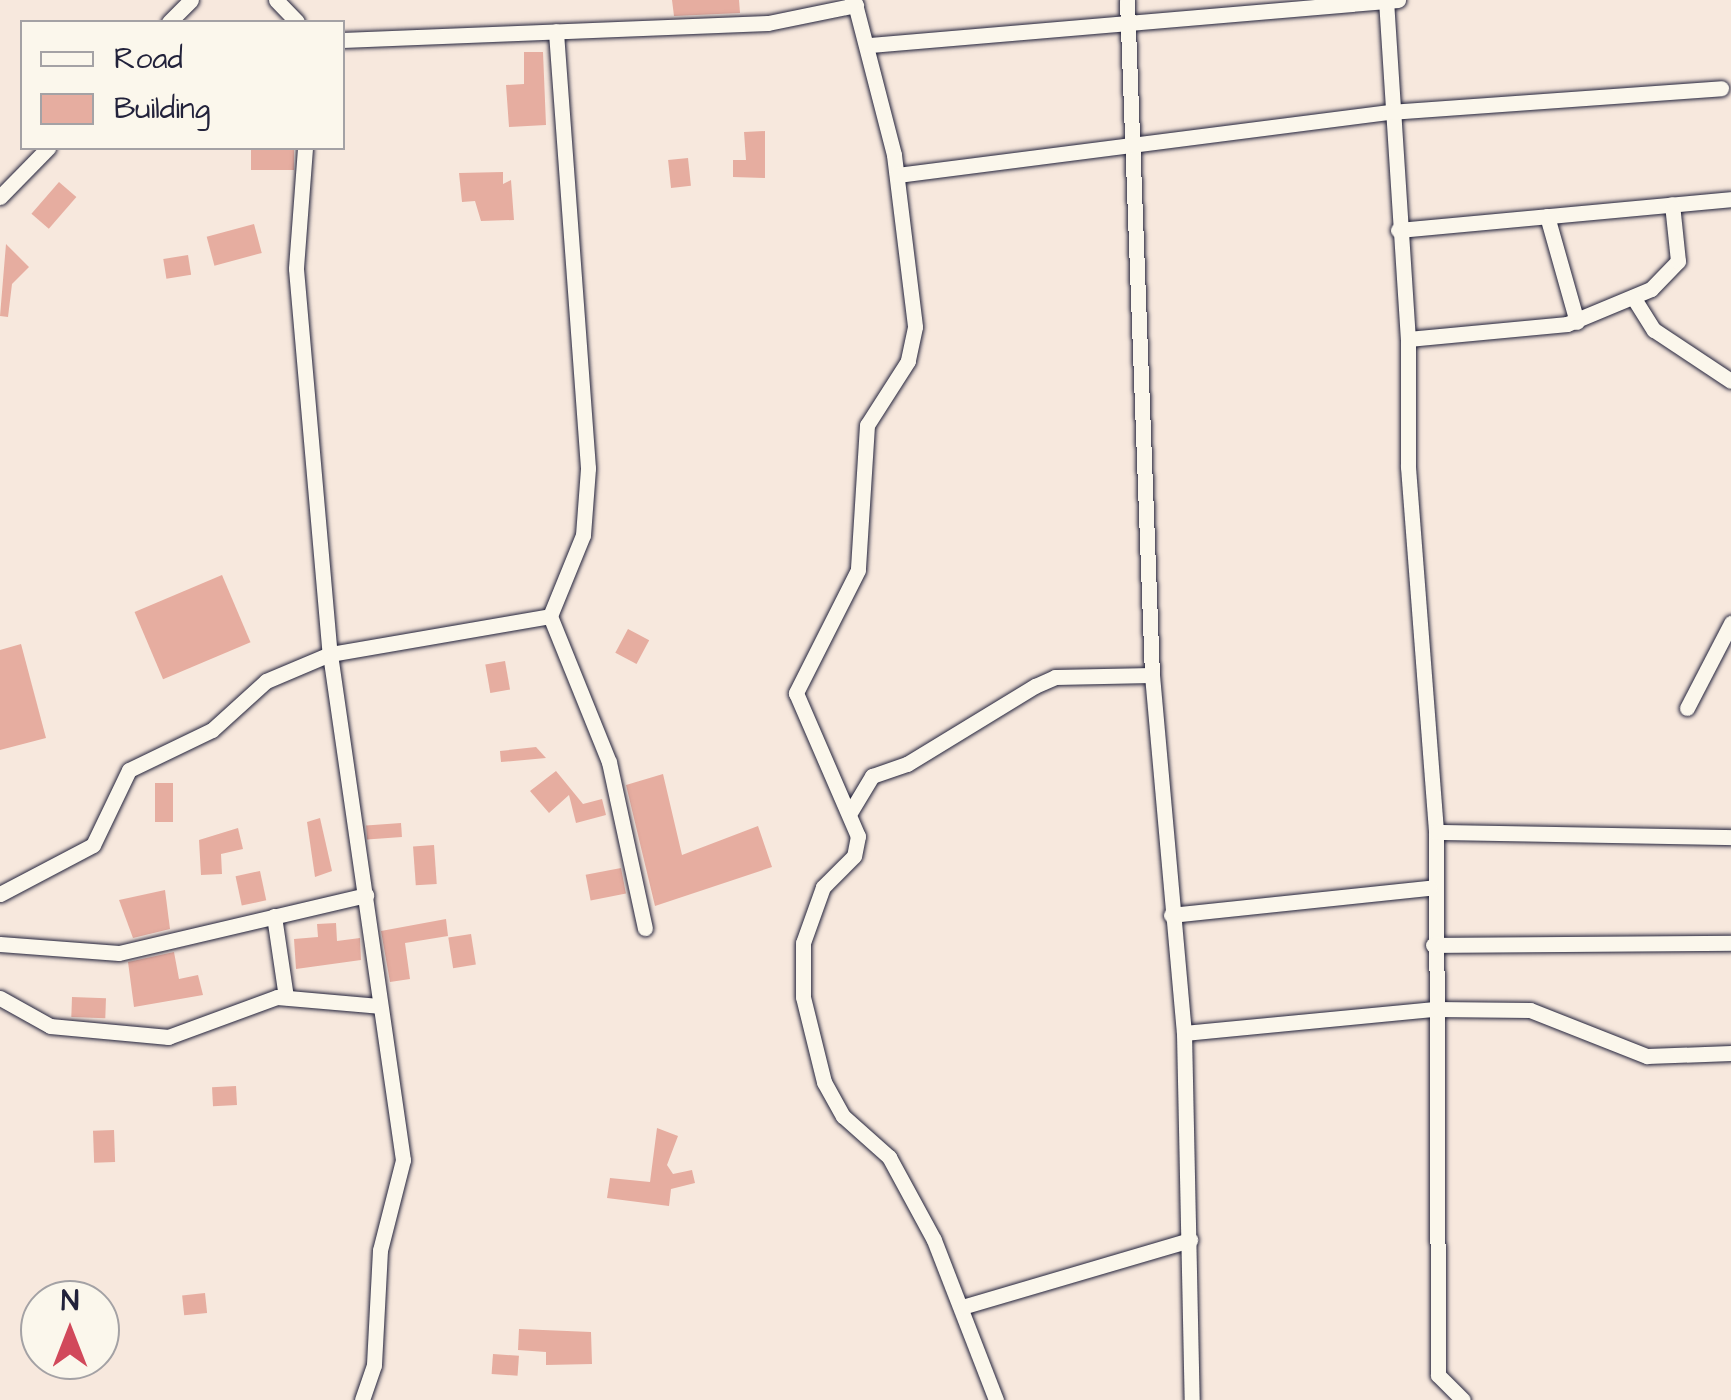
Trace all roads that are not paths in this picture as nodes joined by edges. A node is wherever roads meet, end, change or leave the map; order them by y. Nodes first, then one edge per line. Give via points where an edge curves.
1 (191, 0) edge
2 (276, 0) edge
3 (1127, 0) edge
4 (1398, 0) edge
5 (1386, 1) edge
6 (855, 2) edge
7 (171, 20) edge
8 (294, 20) edge
9 (1130, 28) junction
10 (556, 31) junction
11 (345, 40) edge
12 (870, 45) junction
13 (1722, 88) dead end
14 (1390, 112) junction
15 (1137, 149) junction
16 (46, 150) edge
17 (305, 150) edge
18 (896, 174) junction
19 (7, 183) edge
20 (0, 197) edge
21 (1731, 199) edge
22 (1672, 204) junction
23 (1547, 216) junction
24 (1398, 230) junction
25 (1633, 297) junction
26 (1577, 322) junction
27 (1408, 340) junction
28 (1731, 381) edge
29 (550, 616) junction
30 (1731, 623) edge
31 (330, 654) junction
32 (1152, 674) junction
33 (1687, 708) dead end
34 (851, 811) junction
35 (1436, 832) junction
36 (1731, 837) edge
37 (1430, 888) junction
38 (0, 894) edge
39 (366, 895) junction
40 (1170, 915) junction
41 (274, 916) junction
42 (645, 928) dead end
43 (1731, 943) edge
44 (0, 944) edge
45 (1432, 945) junction
46 (286, 997) junction
47 (0, 998) edge
48 (378, 1006) junction
49 (1435, 1009) junction
50 (1184, 1033) junction
51 (1731, 1054) edge
52 (1190, 1240) junction
53 (962, 1307) junction
54 (362, 1400) edge
55 (996, 1400) edge
56 (1192, 1400) edge
57 (1463, 1400) edge

1 - 7 street
2 - 8 street
3 - 9 street
4 - 5 street
5 - 9 street
5 - 14 street
6 - 10 street via 768,23
6 - 12 street
9 - 12 street
9 - 15 street
10 - 11 street
10 - 29 street via 588,468 583,535
12 - 18 street
13 - 14 street
14 - 15 street
14 - 24 street
15 - 18 street
15 - 32 street
16 - 19 street
17 - 31 street via 296,269
18 - 34 street via 915,327 908,361 868,425 858,570 796,692 797,710
19 - 20 street
21 - 22 street
22 - 23 street
22 - 25 street via 1678,261
23 - 24 street
23 - 26 street
24 - 27 street
25 - 26 street
25 - 28 street via 1654,330
26 - 27 street
27 - 35 street via 1408,467
29 - 31 street
29 - 42 street via 609,762
30 - 33 street
31 - 38 street via 266,681 212,730 129,770 93,845
31 - 39 street
32 - 34 street via 1055,677 1035,686 872,776
32 - 40 street
34 - 53 street via 854,856 823,887 802,943 810,1048 843,1116 890,1157
35 - 36 street
35 - 37 street
37 - 40 street
37 - 45 street
39 - 41 street
39 - 48 street
40 - 50 street
41 - 44 street via 120,953
41 - 46 street
43 - 45 street
45 - 49 street
46 - 47 street via 168,1037 50,1026
46 - 48 street
48 - 54 street via 403,1160 380,1250 374,1366
49 - 50 street
49 - 51 street via 1530,1010 1647,1056
49 - 57 street via 1438,1376
50 - 52 street
52 - 53 street
52 - 56 street
53 - 55 street

